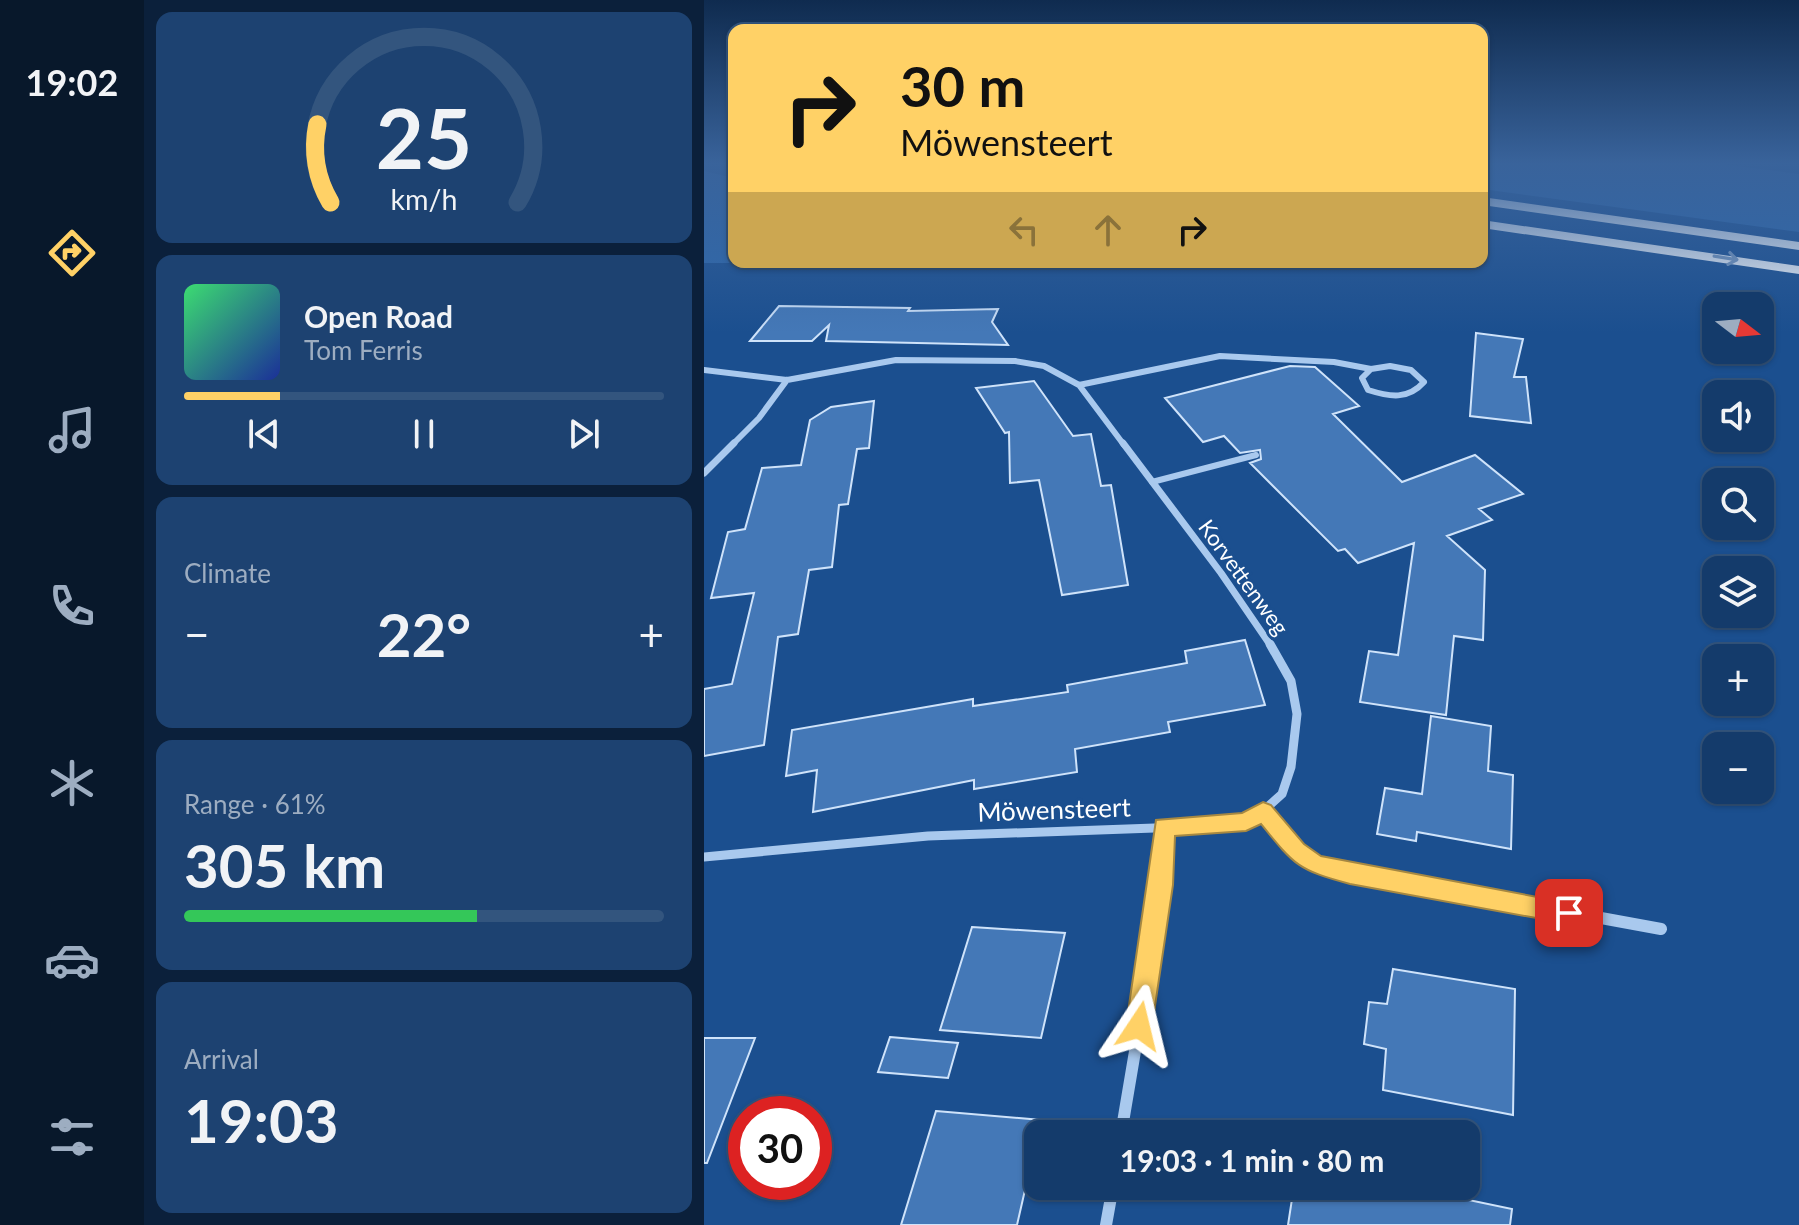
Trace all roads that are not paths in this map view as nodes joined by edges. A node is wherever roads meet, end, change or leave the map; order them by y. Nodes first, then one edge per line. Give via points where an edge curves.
1 (1610, 219) edge
2 (1488, 225) edge
3 (1799, 246) edge
4 (1799, 270) edge
5 (1371, 369) junction
6 (704, 370) edge
7 (787, 380) junction
8 (1079, 385) junction
9 (1256, 455) dead end
10 (704, 473) edge
11 (1152, 482) junction
12 (1263, 811) junction
13 (1164, 827) junction
14 (704, 857) edge
15 (1661, 929) dead end
16 (1123, 1120) edge
17 (1110, 1200) edge
18 (1106, 1225) edge

1 - 3 highway
2 -> 4 highway
5 - 5 street via 1411,370 1424,382 1414,393 1390,397 1368,390 1362,378
5 - 8 street via 1334,362 1212,357
6 - 7 street, Korvettenweg
7 - 8 street, Korvettenweg via 896,360 1002,361 1037,364
7 - 10 street via 759,418
8 - 11 street, Korvettenweg
9 - 11 lane
11 - 12 street, Korvettenweg via 1281,660 1296,694 1286,786
12 - 13 street, Möwensteert via 1246,822
12 - 15 street via 1296,851 1322,867
13 - 14 street, Möwensteert via 821,843
13 - 16 street via 1153,945
17 - 18 street

